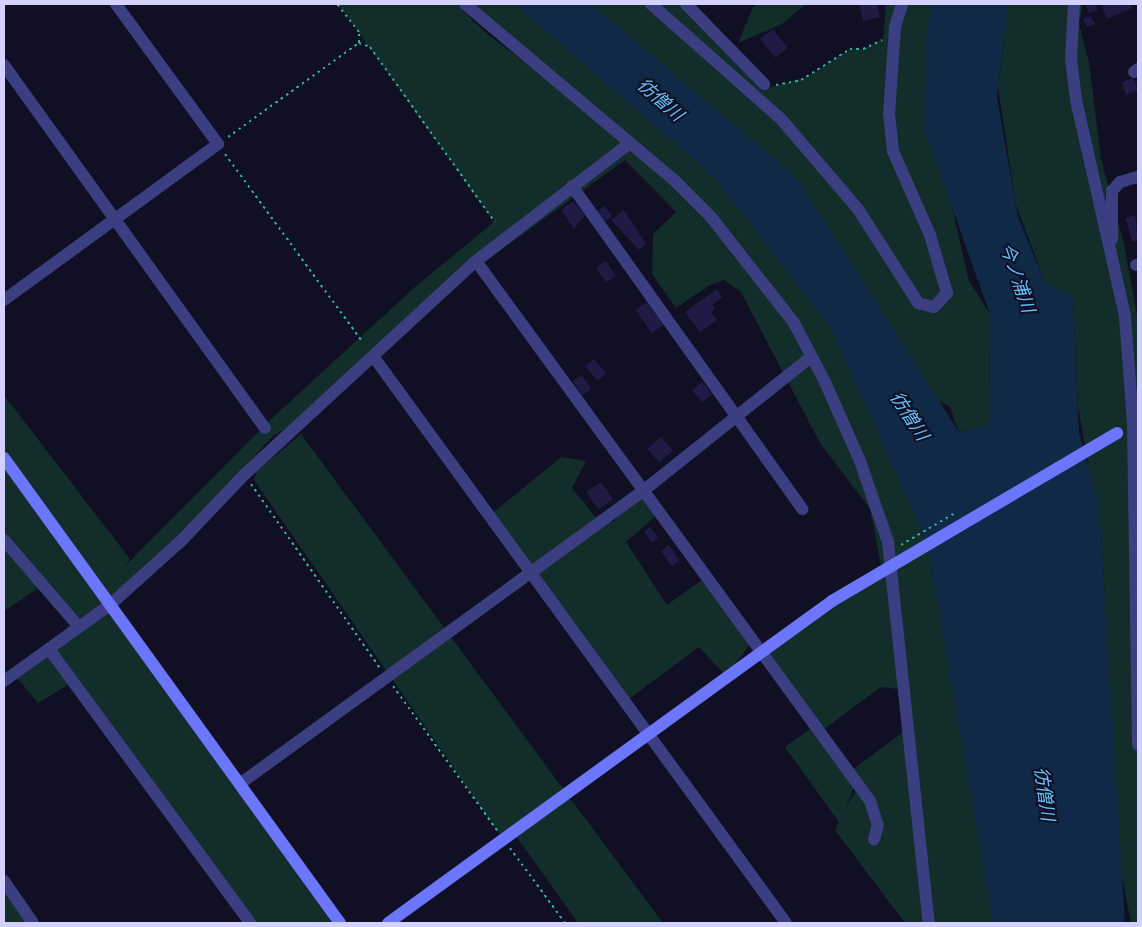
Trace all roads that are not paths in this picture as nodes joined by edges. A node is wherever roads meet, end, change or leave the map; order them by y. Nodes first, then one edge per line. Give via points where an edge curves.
1 (116, 4) edge
2 (465, 4) edge
3 (650, 4) edge
4 (686, 4) edge
5 (902, 4) edge
6 (1074, 4) edge
7 (4, 65) edge
8 (764, 84) road end
9 (630, 143) junction
10 (1138, 177) edge
11 (572, 186) junction
12 (114, 219) junction
13 (476, 261) junction
14 (1122, 298) junction
15 (4, 300) edge
16 (373, 356) junction
17 (811, 357) junction
18 (735, 418) junction
19 (1136, 422) edge
20 (265, 428) dead end
21 (4, 458) edge
22 (643, 491) junction
23 (802, 508) dead end
24 (4, 540) edge
25 (892, 564) junction
26 (531, 574) junction
27 (111, 604) junction
28 (79, 627) junction
29 (49, 649) junction
30 (760, 652) junction
31 (4, 681) edge
32 (648, 734) junction
33 (1138, 745) edge
34 (241, 784) junction
35 (874, 839) dead end
36 (4, 881) edge
37 (33, 923) edge
38 (250, 923) edge
39 (340, 923) edge
40 (388, 923) edge
41 (786, 923) edge
42 (929, 923) edge

1 - 12 street via 218,144
2 - 9 street
3 - 5 street via 781,118 858,209 918,303 934,307 947,294 930,235 894,151 889,115 895,27
4 - 8 street
6 - 14 street via 1072,58 1076,100 1110,260
7 - 12 street
9 - 11 street
9 - 17 street via 675,182 738,248 794,324
10 - 14 street via 1120,182 1112,191 1114,255
11 - 13 street
11 - 18 street
12 - 15 street
12 - 20 street
13 - 16 street
13 - 22 street
14 - 19 street
16 - 26 street
16 - 27 street
17 - 18 street
17 - 25 street via 860,461 888,542
18 - 22 street
18 - 23 street
19 - 25 street
19 - 33 street
21 - 27 street
22 - 26 street
22 - 30 street
24 - 28 street
25 - 30 street
25 - 42 street
26 - 32 street
26 - 34 street
27 - 28 street
27 - 34 street
28 - 29 street
29 - 31 street
29 - 38 street
30 - 32 street
30 - 35 street via 870,801 878,825
32 - 40 street
32 - 41 street
34 - 39 street
36 - 37 street

